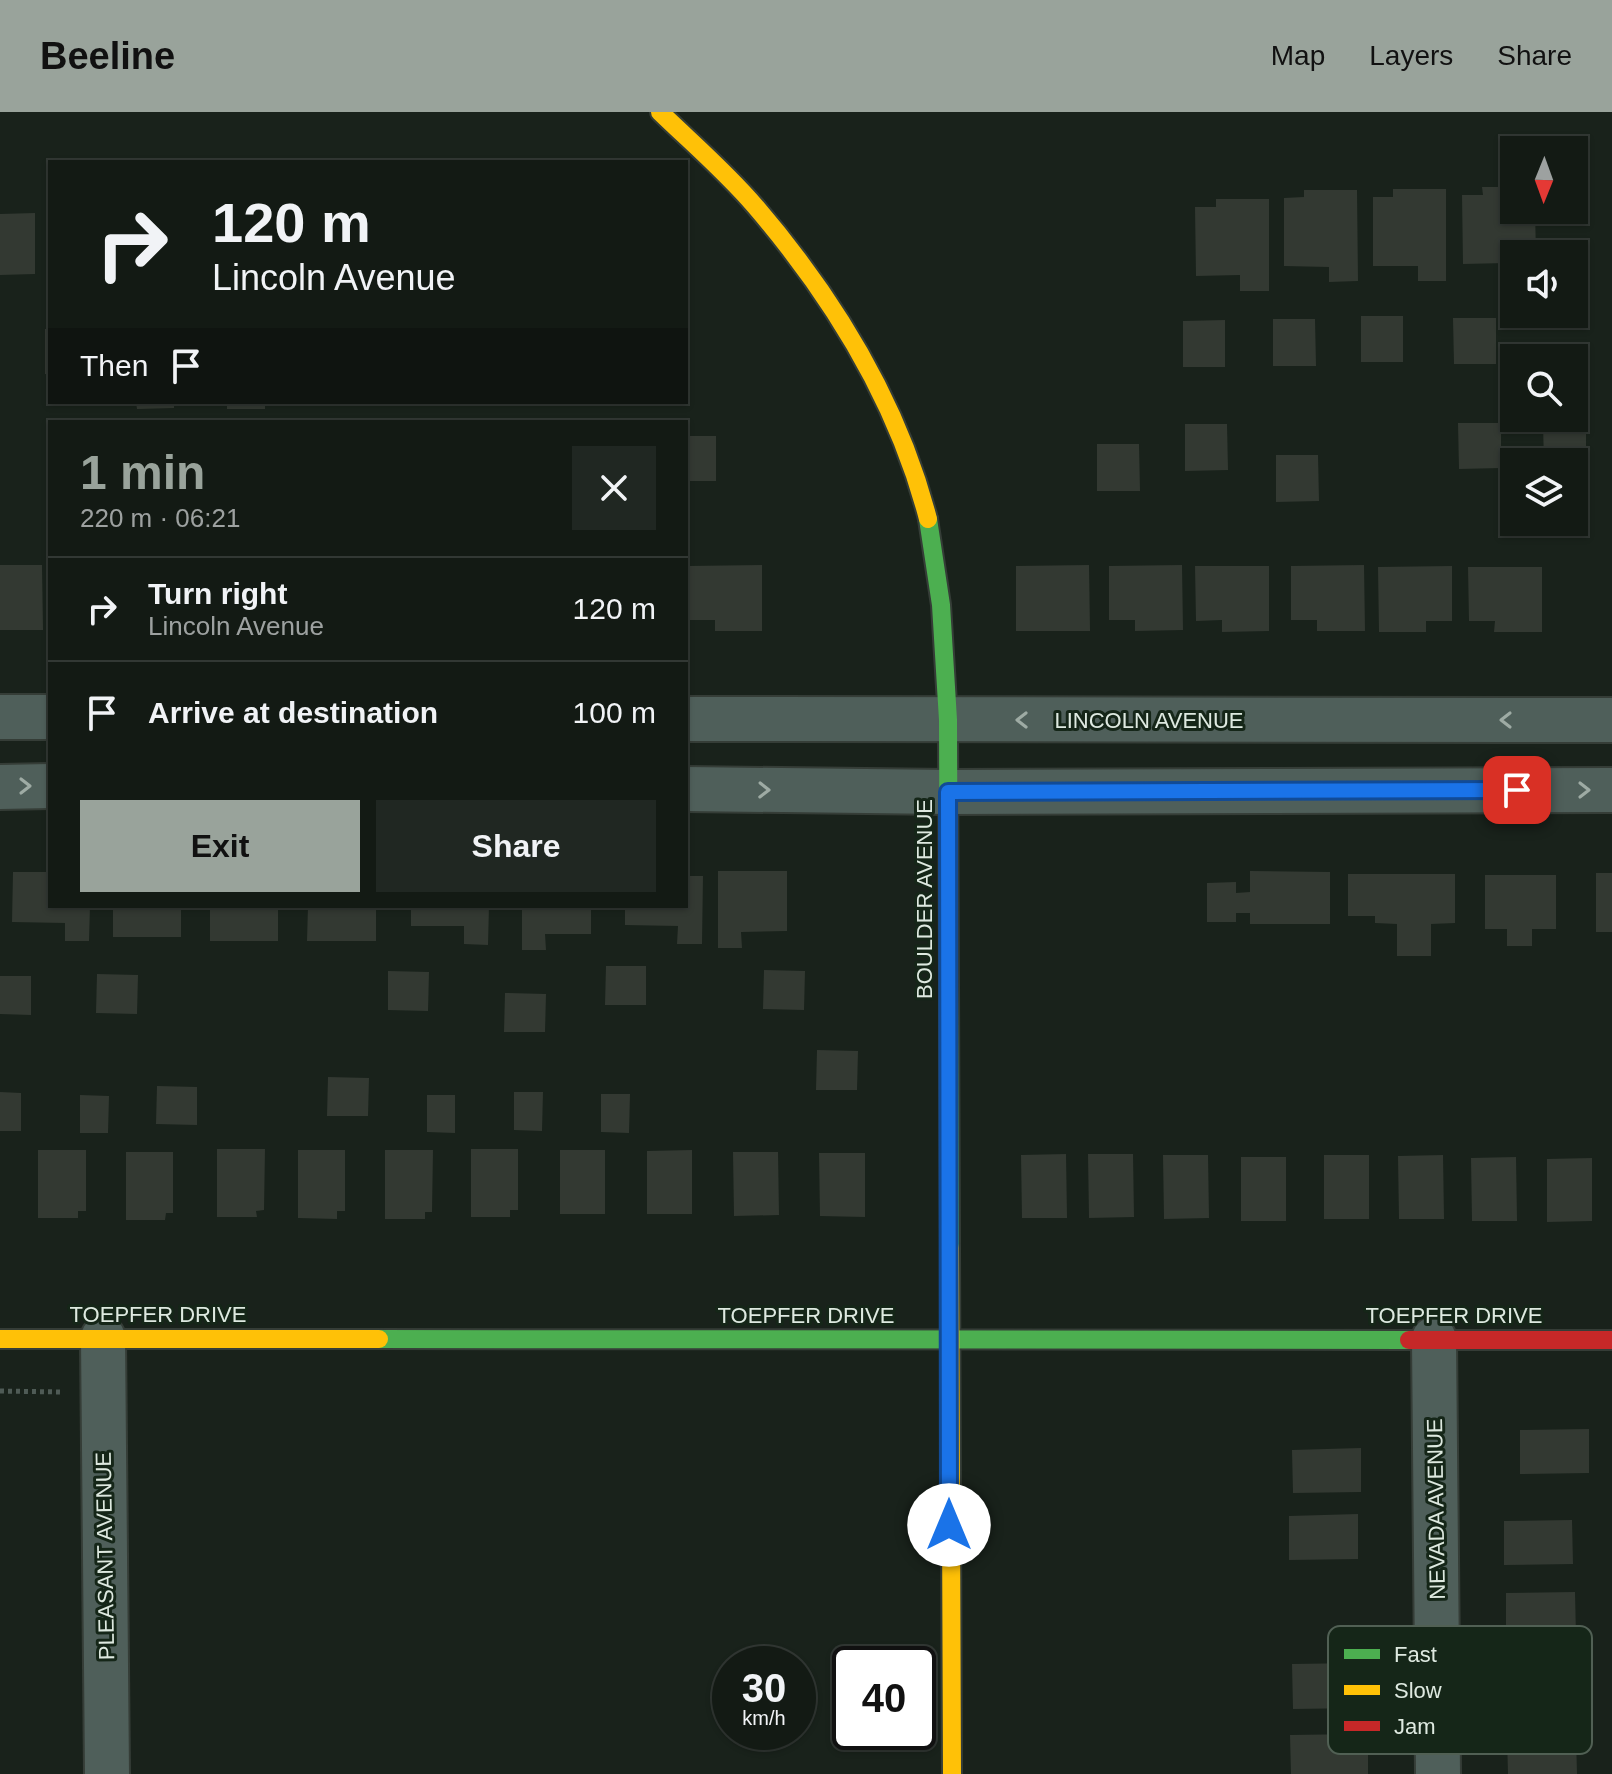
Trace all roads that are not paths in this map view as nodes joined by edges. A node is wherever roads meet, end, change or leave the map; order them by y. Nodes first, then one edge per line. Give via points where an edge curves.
1 (660, 112) edge
2 (0, 717) edge
3 (48, 717) edge
4 (688, 719) edge
5 (948, 720) junction
6 (1612, 720) edge
7 (48, 786) edge
8 (0, 787) edge
9 (688, 789) edge
10 (1612, 790) edge
11 (948, 792) junction
12 (103, 1338) junction
13 (0, 1339) edge
14 (947, 1339) junction
15 (1434, 1339) junction
16 (1612, 1340) edge
17 (1437, 1626) edge
18 (1438, 1754) edge
19 (107, 1774) edge
20 (952, 1774) edge
21 (1438, 1774) edge

1 - 5 street, BOULDER AVENUE via 754,206 837,319 888,409 924,506 942,605
2 - 3 street
4 - 5 street, LINCOLN AVENUE
6 -> 5 street, LINCOLN AVENUE
5 - 11 street, BOULDER AVENUE
8 -> 7 street
9 -> 11 street
11 -> 10 street
11 - 14 street, BOULDER AVENUE
12 - 13 street, TOEPFER DRIVE
12 - 14 street, TOEPFER DRIVE
12 - 19 street, PLEASANT AVENUE
14 - 15 street, TOEPFER DRIVE
14 - 20 street, BOULDER AVENUE
15 - 16 street, TOEPFER DRIVE
15 - 17 street, NEVADA AVENUE
18 - 21 street, NEVADA AVENUE

